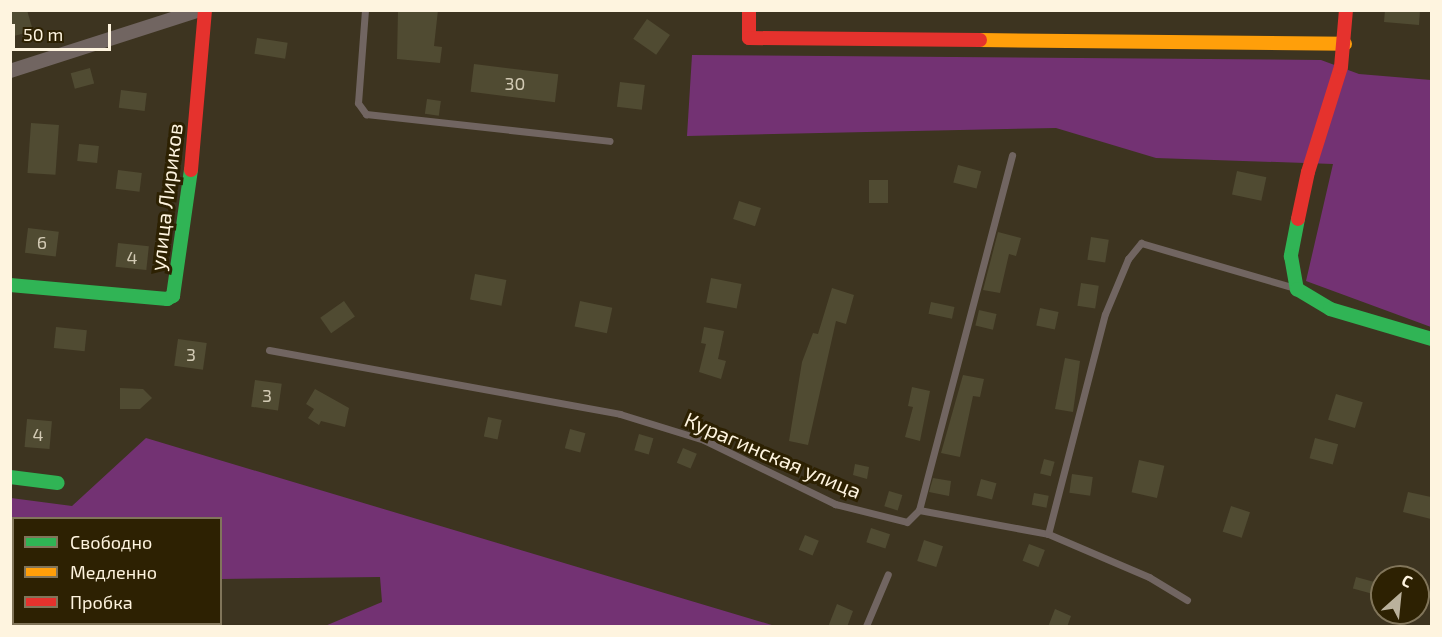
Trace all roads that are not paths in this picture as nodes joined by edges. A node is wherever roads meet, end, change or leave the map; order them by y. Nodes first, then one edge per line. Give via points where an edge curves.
1 (200, 10) edge
2 (205, 10) edge
3 (365, 10) edge
4 (749, 10) edge
5 (1346, 10) edge
6 (1345, 44) junction
7 (10, 71) edge
8 (610, 141) dead end
9 (1012, 155) dead end
10 (10, 285) edge
11 (1297, 289) junction
12 (1431, 339) edge
13 (269, 350) dead end
14 (10, 477) edge
15 (58, 483) dead end
16 (919, 510) junction
17 (1048, 534) junction
18 (888, 574) dead end
19 (1186, 600) dead end
20 (866, 627) edge

1 - 7 street
2 - 10 street, улица Лириков via 195,144 172,296 167,299
3 - 8 lane via 358,103 366,114
4 - 6 street via 749,38
5 - 6 street
6 - 11 street via 1308,172 1291,256
9 - 16 lane
11 - 12 street via 1330,309
11 - 17 lane via 1141,243 1128,259 1105,314
13 - 16 lane, Курагинская улица via 620,414 704,440 835,504 907,522
14 - 15 street
16 - 17 lane
17 - 19 lane via 1149,577
18 - 20 lane

